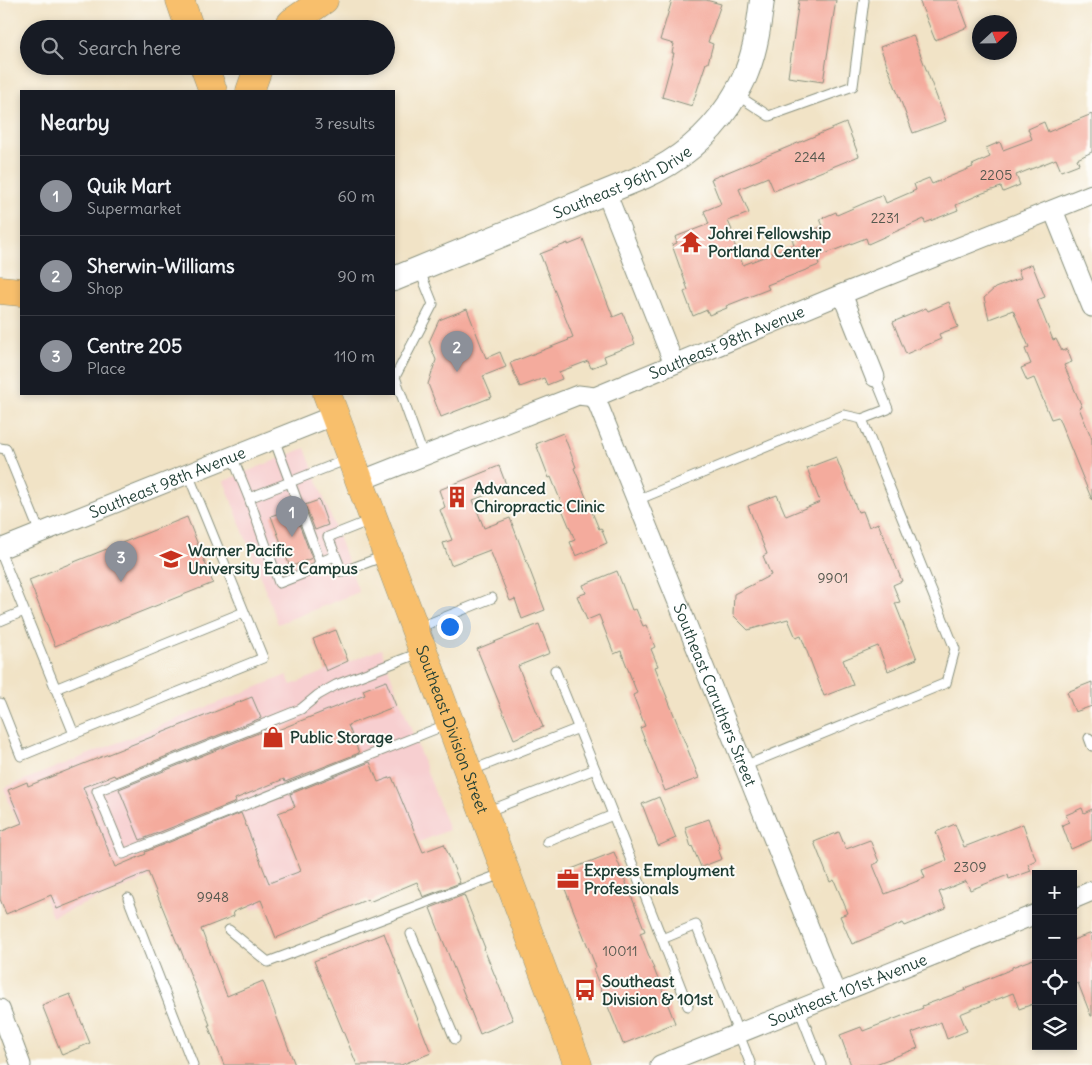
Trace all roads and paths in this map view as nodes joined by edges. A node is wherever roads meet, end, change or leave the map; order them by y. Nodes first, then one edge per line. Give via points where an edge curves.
1 (180, 0) edge
2 (324, 0) edge
3 (762, 0) edge
4 (864, 0) edge
5 (187, 20) edge
6 (295, 20) edge
7 (207, 75) edge
8 (256, 75) edge
9 (213, 90) edge
10 (250, 90) edge
11 (736, 95) junction
12 (606, 192) junction
13 (1092, 194) edge
14 (1053, 210) junction
15 (419, 269) junction
16 (395, 279) edge
17 (0, 290) edge
18 (20, 292) edge
19 (842, 294) junction
20 (1092, 307) edge
21 (674, 364) junction
22 (875, 377) joint
23 (595, 397) junction
24 (331, 404) edge
25 (862, 419) junction
26 (274, 439) junction
27 (0, 448) edge
28 (423, 455) junction
29 (232, 456) junction
30 (355, 469) junction
31 (188, 474) junction
32 (290, 482) junction
33 (249, 498) junction
34 (637, 500) junction
35 (374, 519) junction
36 (40, 533) junction
37 (0, 550) edge
38 (388, 555) junction
39 (336, 556) junction
40 (320, 562) junction
41 (492, 598) dead end
42 (24, 611) junction
43 (244, 612) junction
44 (0, 621) edge
45 (419, 640) junction
46 (556, 670) dead end
47 (55, 689) junction
48 (0, 703) edge
49 (450, 723) junction
50 (579, 728) junction
51 (74, 734) junction
52 (744, 766) junction
53 (595, 768) junction
54 (469, 772) junction
55 (484, 812) junction
56 (613, 815) junction
57 (547, 842) dead end
58 (507, 872) junction
59 (1092, 891) edge
60 (1077, 897) edge
61 (128, 898) dead end
62 (1034, 915) edge
63 (229, 930) dead end
64 (411, 934) dead end
65 (662, 939) junction
66 (836, 994) junction
67 (688, 1006) dead end
68 (0, 1009) edge
69 (799, 1009) junction
70 (739, 1033) junction
71 (455, 1039) dead end
72 (21, 1065) edge
73 (193, 1065) edge
74 (578, 1065) edge
75 (660, 1065) edge
76 (752, 1065) edge
77 (821, 1065) edge

1 - 5 main road
2 - 6 main road
3 - 11 street, Southeast 96th Drive via 754,52
4 - 11 lane via 853,86 769,116
7 - 9 main road
8 - 10 main road
11 - 12 street, Southeast 96th Drive via 707,133 675,161
12 - 15 street, Southeast 96th Drive
12 - 21 street
13 - 14 street, Southeast 98th Avenue
14 - 19 street, Southeast 98th Avenue
14 - 20 street
15 - 16 street, Southeast 96th Drive
15 - 28 lane via 432,304 395,377
17 - 18 main road
19 - 21 street, Southeast 98th Avenue
19 - 22 street
21 - 23 street, Southeast 98th Avenue
22 - 25 lane via 888,409
23 - 28 street, Southeast 98th Avenue via 578,394
23 - 34 street, Southeast Caruthers Street
24 - 26 street, Southeast 98th Avenue
24 - 30 main road, Southeast Division Street
25 - 34 lane via 844,415
25 - 52 lane via 955,649 946,683
26 - 29 street, Southeast 98th Avenue
26 - 32 lane
27 - 36 lane via 6,450
28 - 30 street, Southeast 98th Avenue
29 - 31 street, Southeast 98th Avenue
29 - 33 lane
30 - 32 lane
30 - 35 main road, Southeast Division Street
31 - 36 street, Southeast 98th Avenue
31 - 43 lane
32 - 33 lane
32 - 40 lane
33 - 40 lane via 279,583 315,569
34 - 52 street, Southeast Caruthers Street
35 - 38 main road, Southeast Division Street
35 - 39 lane via 328,536
36 - 37 street, Southeast 98th Avenue
37 - 42 lane
38 - 39 lane via 342,572
38 - 45 main road, Southeast Division Street
39 - 40 lane
41 - 45 lane
42 - 44 lane
42 - 47 lane
43 - 47 lane
43 - 51 lane via 262,658
45 - 49 main road, Southeast Division Street
45 - 49 lane via 318,695 301,709 97,791 123,854
46 - 50 lane
47 - 51 lane
48 - 51 lane via 21,756
49 - 54 main road, Southeast Division Street
50 - 53 lane
50 - 54 lane
52 - 66 street, Southeast Caruthers Street
53 - 55 lane
53 - 56 lane
54 - 55 main road, Southeast Division Street
55 - 58 main road, Southeast Division Street
56 - 57 lane
56 - 65 lane
58 - 63 lane via 268,962
58 - 74 main road, Southeast Division Street
59 - 60 street
61 - 73 lane
62 - 66 street, Southeast 101st Avenue
64 - 71 lane
65 - 67 lane
65 - 70 lane via 696,925
66 - 69 street, Southeast 101st Avenue
68 - 72 street
69 - 70 street, Southeast 101st Avenue
69 - 77 lane
70 - 75 street, Southeast 101st Avenue
70 - 76 lane

